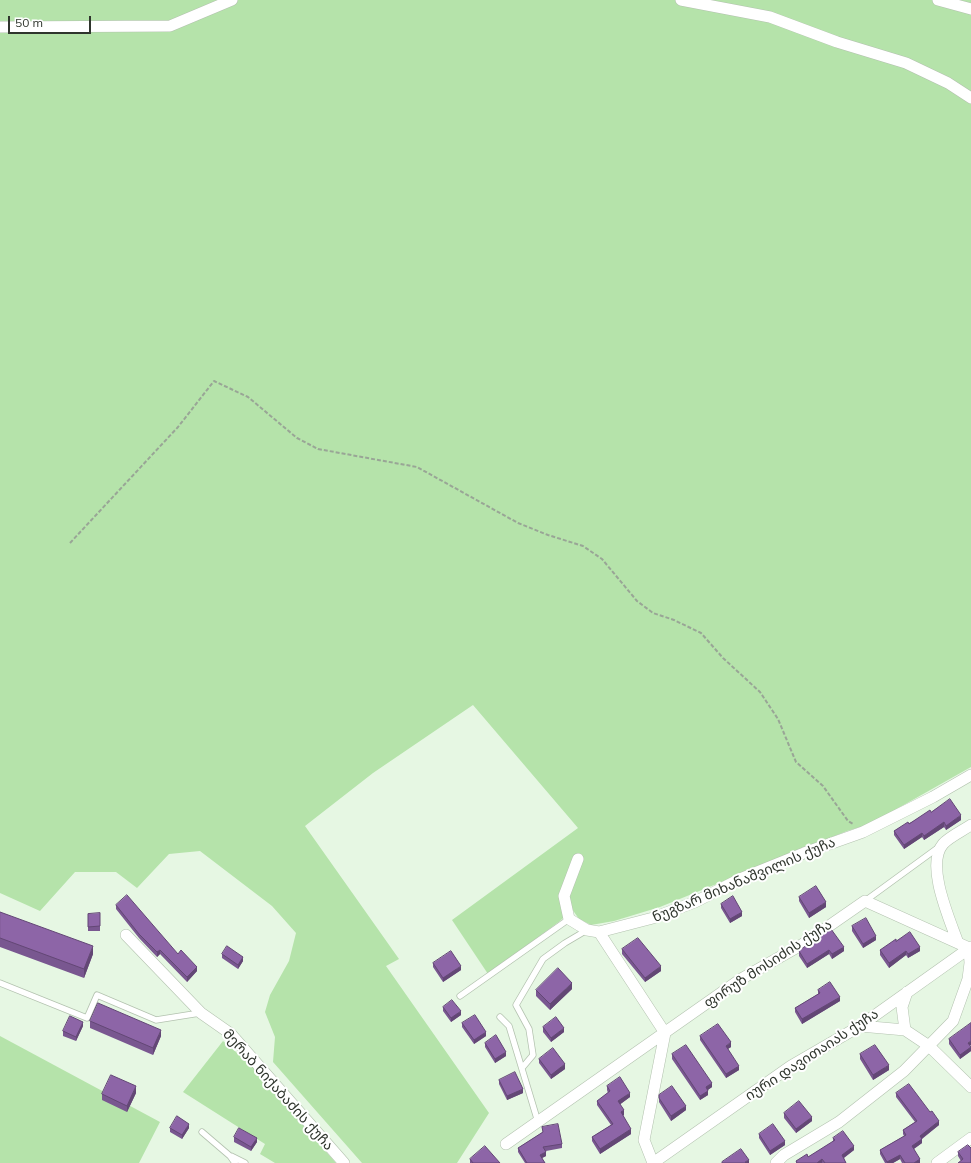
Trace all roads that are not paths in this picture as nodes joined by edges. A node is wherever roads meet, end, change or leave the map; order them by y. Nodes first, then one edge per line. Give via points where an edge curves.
1 (232, 0) edge
2 (681, 0) edge
3 (938, 0) edge
4 (971, 9) edge
5 (0, 27) edge
6 (971, 98) edge
7 (971, 775) edge
8 (971, 825) edge
9 (943, 844) junction
10 (578, 860) dead end
11 (865, 901) junction
12 (569, 919) junction
13 (587, 930) junction
14 (599, 932) junction
15 (126, 935) dead end
16 (958, 943) junction
17 (970, 947) edge
18 (971, 963) edge
19 (0, 983) edge
20 (907, 992) junction
21 (460, 996) dead end
22 (201, 1012) junction
23 (500, 1017) dead end
24 (860, 1026) junction
25 (905, 1030) junction
26 (665, 1033) junction
27 (929, 1046) junction
28 (522, 1068) junction
29 (971, 1087) edge
30 (538, 1123) junction
31 (202, 1132) dead end
32 (971, 1138) edge
33 (506, 1144) dead end
34 (230, 1156) junction
35 (235, 1163) edge
36 (245, 1163) edge
37 (344, 1163) edge
38 (653, 1163) edge
39 (776, 1163) edge
40 (937, 1163) edge

1 - 5 street via 170,26
2 - 6 street via 770,17 837,42 906,63 948,83
3 - 4 street
7 - 14 street, ნუგზარ მიხანაშვილის ქუჩა via 863,832 742,878 695,902 660,916
8 - 9 street, ფირუზ მოსიძის ქუჩა
9 - 11 lane, ფირუზ მოსიძის ქუჩა
9 - 16 street via 936,856 938,881
10 - 12 street via 564,896
11 - 16 street
11 - 26 street, ფირუზ მოსიძის ქუჩა via 803,944 741,978
12 - 13 street, ნუგზარ მიხანაშვილის ქუჩა
12 - 21 lane
13 - 14 street, ნუგზარ მიხანაშვილის ქუჩა
13 - 28 lane via 543,959 516,1005 529,1029 533,1055
14 - 26 street
15 - 22 street, მერაბ ნიქაბაძის ქუჩა
16 - 17 street
17 - 18 street
17 - 20 street, იური დავითაიას ქუჩა
18 - 27 street via 953,1021
19 - 22 lane via 87,1018 97,995 156,1020
20 - 24 street, იური დავითაიას ქუჩა
20 - 25 street via 902,1006
22 - 37 street, მერაბ ნიქაბაძის ქუჩა via 231,1034
23 - 28 lane via 509,1026
24 - 25 street
24 - 38 street, იური დავითაიას ქუჩა via 791,1066
25 - 27 street
26 - 30 street, ფირუზ მოსიძის ქუჩა
26 - 38 street via 644,1140
27 - 29 street
27 - 39 street via 904,1071 839,1122 784,1155
28 - 30 lane
30 - 33 street, ფირუზ მოსიძის ქუჩა
31 - 34 lane
32 - 40 street
34 - 35 lane
34 - 36 lane

